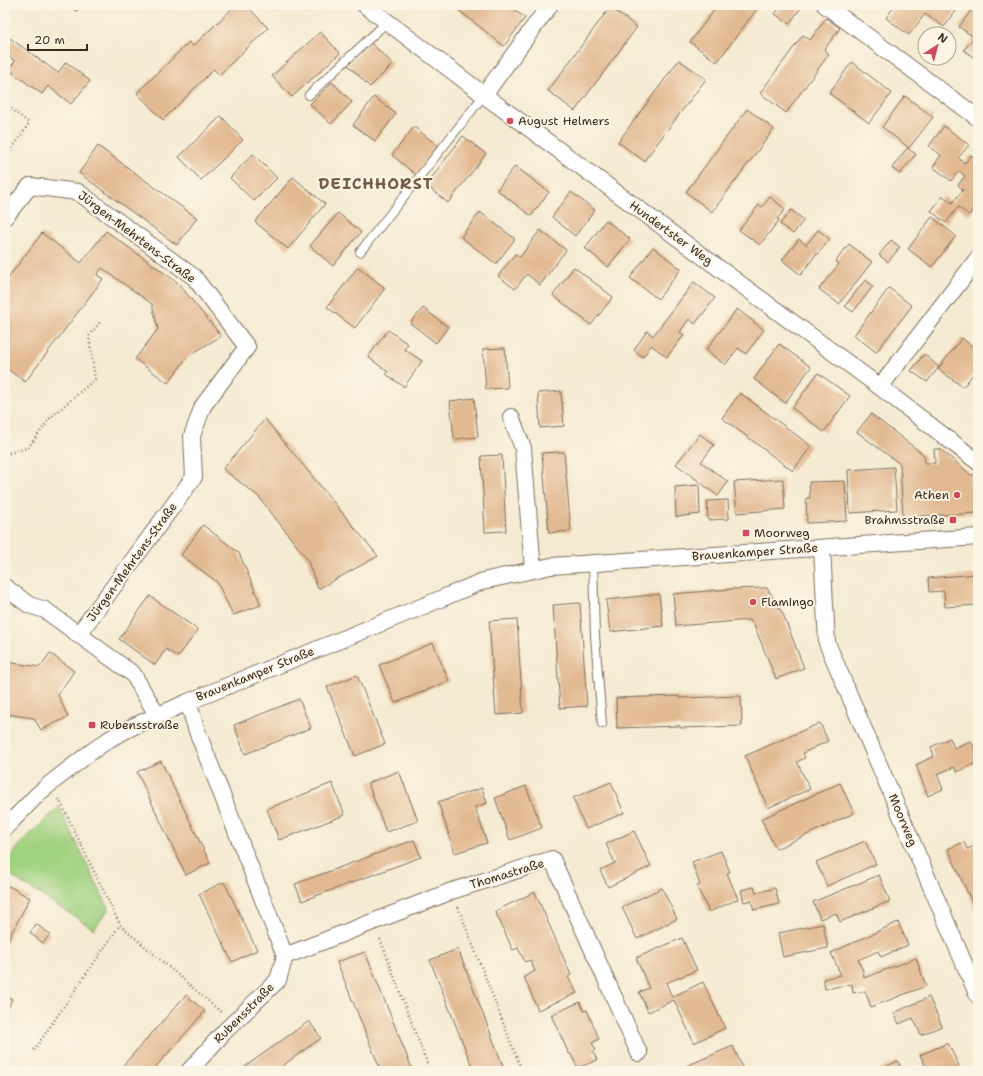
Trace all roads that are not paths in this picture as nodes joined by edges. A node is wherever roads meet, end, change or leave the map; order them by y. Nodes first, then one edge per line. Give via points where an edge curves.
1 (365, 5) edge
2 (550, 5) edge
3 (825, 5) edge
4 (387, 22) junction
5 (309, 95) dead end
6 (484, 95) junction
7 (978, 118) edge
8 (5, 217) edge
9 (360, 252) dead end
10 (978, 258) edge
11 (880, 387) junction
12 (511, 417) dead end
13 (978, 462) edge
14 (978, 537) edge
15 (822, 548) junction
16 (593, 563) junction
17 (533, 570) junction
18 (5, 587) edge
19 (78, 635) junction
20 (188, 702) junction
21 (157, 715) junction
22 (602, 724) dead end
23 (5, 828) edge
24 (285, 956) junction
25 (978, 996) edge
26 (639, 1054) dead end
27 (189, 1071) edge

1 - 4 street, Hundertster Weg
2 - 6 street
3 - 7 street
4 - 5 lane
4 - 6 street, Hundertster Weg
6 - 9 lane
6 - 11 street, Hundertster Weg
8 - 19 street, Jürgen-Mehrtens-Straße via 30,186 78,192 194,277 247,347 203,406 192,436 194,477
10 - 11 street
11 - 13 street, Hundertster Weg
12 - 17 street via 523,448
14 - 15 street, Brauenkamper Straße
15 - 16 street, Brauenkamper Straße
15 - 25 street, Moorweg via 827,643
16 - 17 street, Brauenkamper Straße
16 - 22 lane via 595,636
17 - 20 street, Brauenkamper Straße via 483,581
18 - 19 street via 28,605 45,610
19 - 21 street via 133,674
20 - 21 street, Brauenkamper Straße
20 - 24 street
21 - 23 street, Brauenkamper Straße via 111,738 91,752 38,794
24 - 26 street, Thomastraße via 452,891 552,859
24 - 27 street, Rubensstraße via 278,980 233,1023

